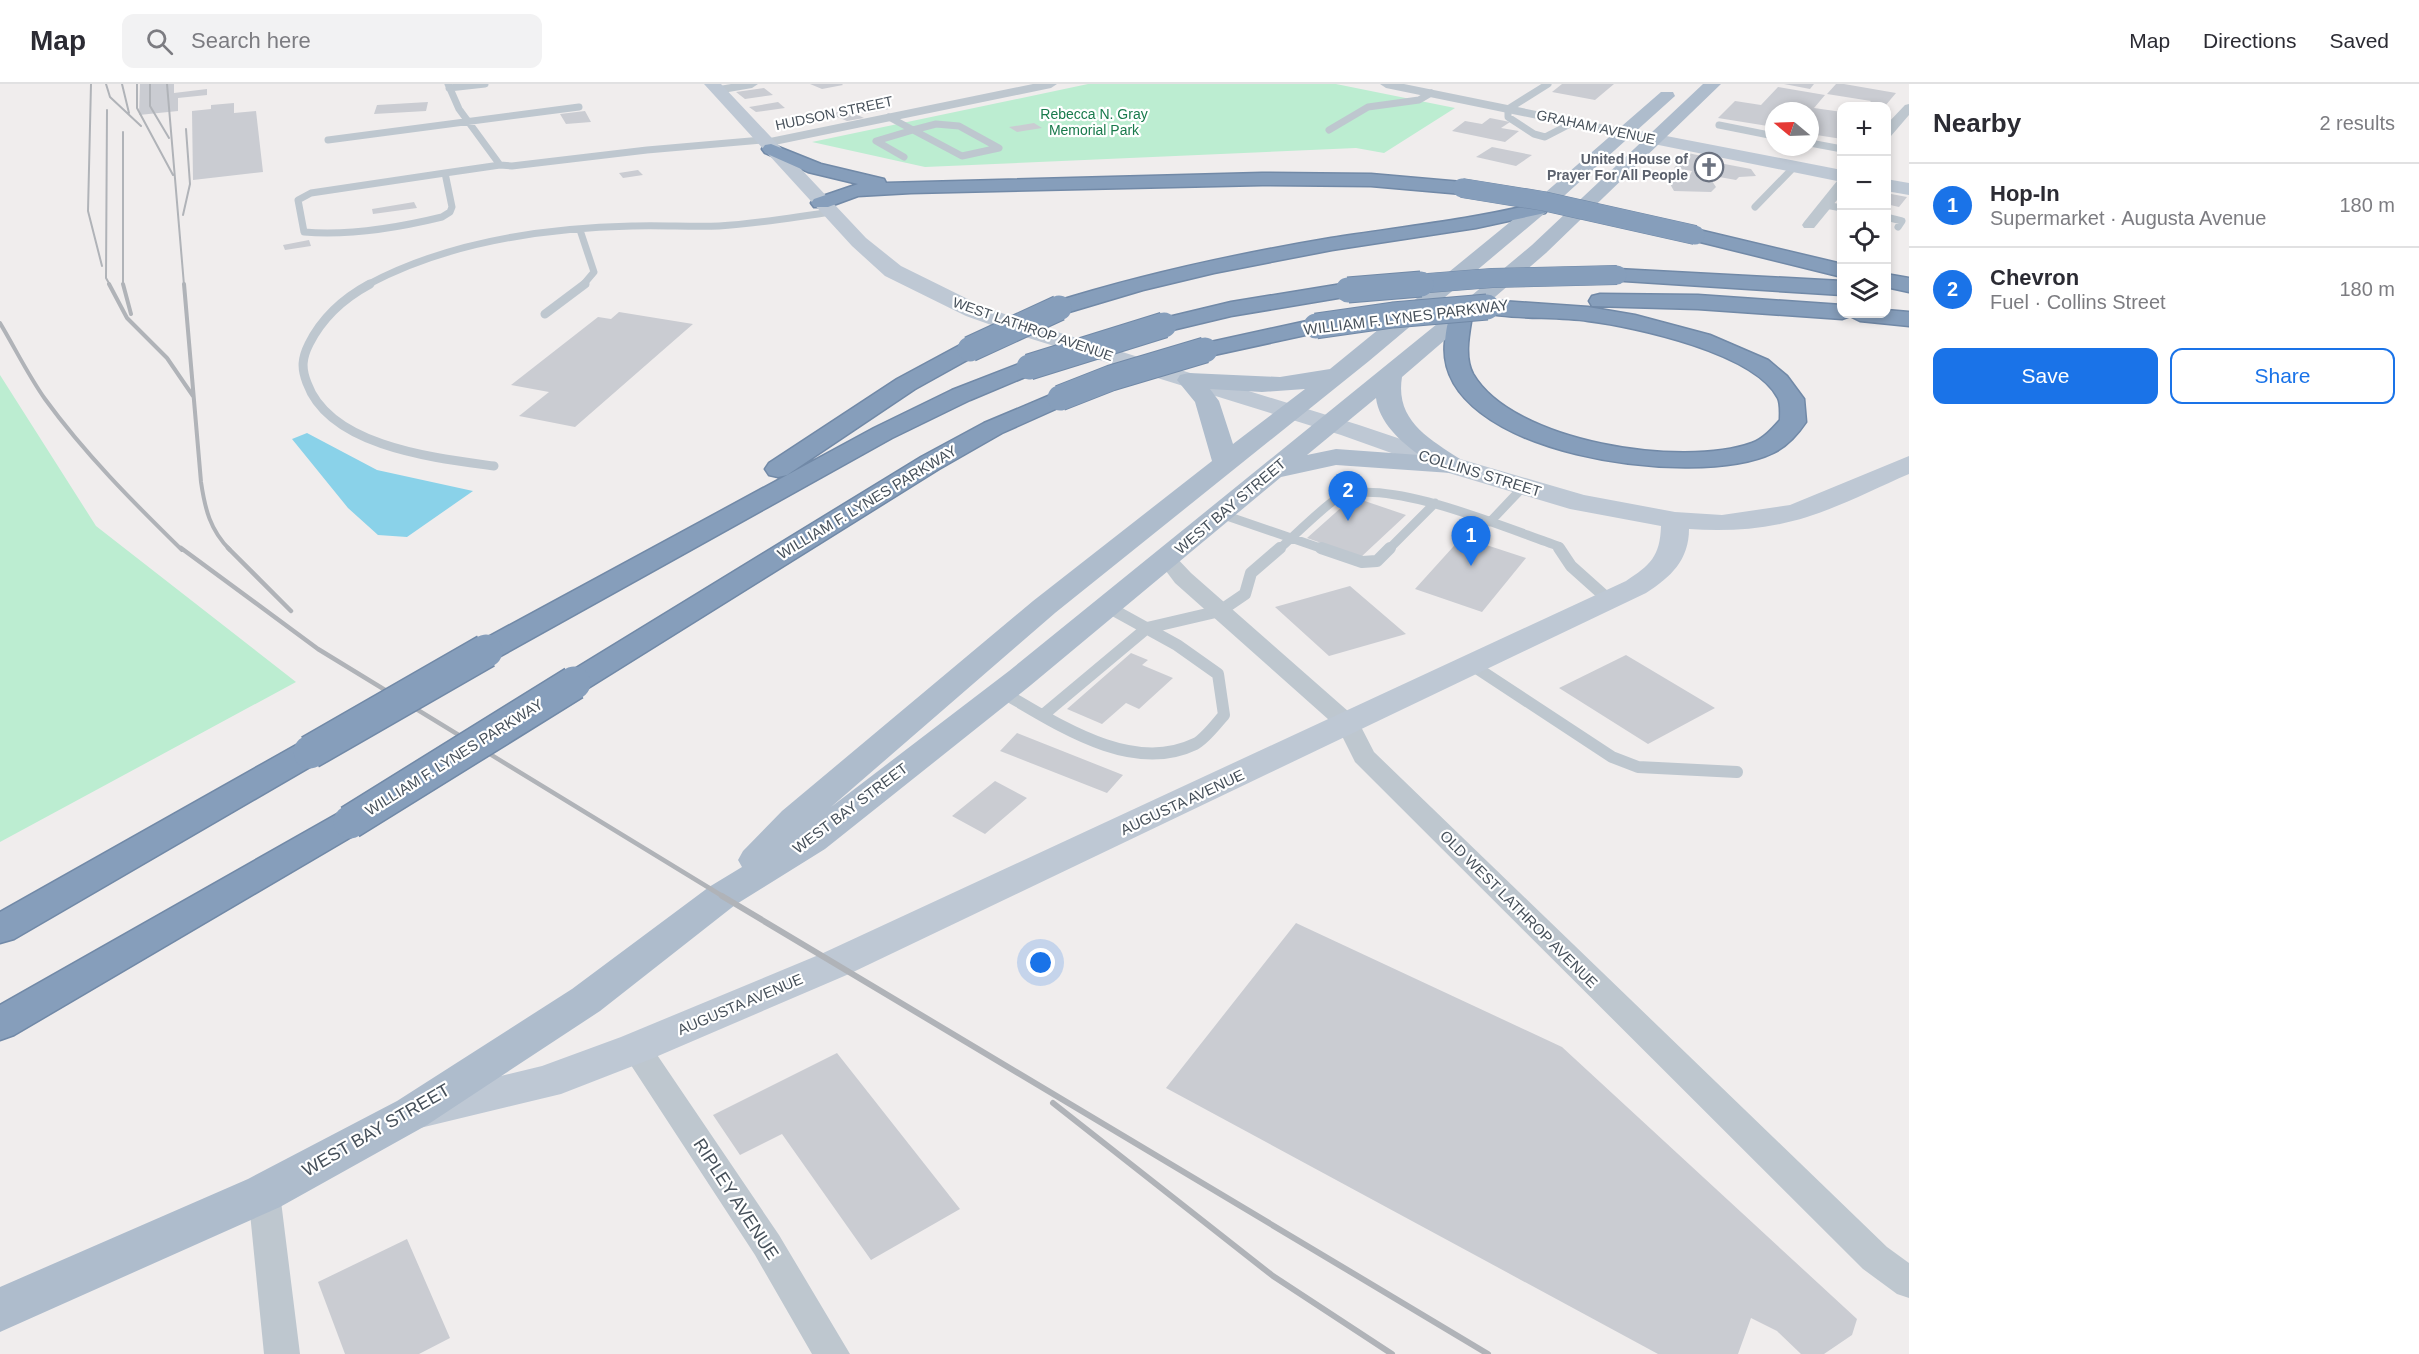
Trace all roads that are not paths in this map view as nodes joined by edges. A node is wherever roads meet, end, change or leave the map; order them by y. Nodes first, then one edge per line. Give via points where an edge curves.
1 (485, 84) edge
2 (752, 84) edge
3 (1051, 84) edge
4 (1386, 84) edge
5 (1548, 84) edge
6 (1680, 84) edge
7 (1713, 84) edge
8 (448, 86) edge
9 (715, 87) edge
10 (1431, 93) junction
11 (579, 107) dead end
12 (1909, 108) edge
13 (1508, 109) junction
14 (889, 117) junction
15 (468, 122) junction
16 (1574, 122) junction
17 (1719, 125) dead end
18 (1891, 128) edge
19 (1329, 130) dead end
20 (912, 131) junction
21 (1625, 133) junction
22 (1765, 134) edge
23 (1654, 138) junction
24 (328, 140) dead end
25 (766, 144) junction
26 (1819, 145) edge
27 (1837, 148) edge
28 (904, 157) dead end
29 (500, 165) junction
30 (1794, 166) junction
31 (445, 173) junction
32 (1837, 175) edge
33 (1891, 185) edge
34 (911, 187) junction
35 (1909, 189) edge
36 (1837, 190) edge
37 (1825, 205) junction
38 (1755, 207) dead end
39 (1837, 207) edge
40 (827, 208) junction
41 (1538, 209) junction
42 (1891, 218) edge
43 (1809, 225) dead end
44 (1898, 227) dead end
45 (580, 230) junction
46 (1837, 270) edge
47 (1891, 281) edge
48 (1909, 285) edge
49 (1837, 288) edge
50 (1891, 294) edge
51 (1909, 296) edge
52 (1535, 307) junction
53 (1837, 312) edge
54 (545, 314) dead end
55 (1461, 316) junction
56 (1891, 317) edge
57 (1909, 319) edge
58 (1338, 373) junction
59 (1390, 374) junction
60 (1190, 380) junction
61 (1289, 411) junction
62 (1330, 424) junction
63 (1226, 463) junction
64 (1909, 464) edge
65 (1451, 465) junction
66 (494, 466) dead end
67 (1274, 470) junction
68 (1523, 487) junction
69 (1435, 503) junction
70 (1221, 514) junction
71 (1675, 520) junction
72 (1490, 522) junction
73 (1291, 538) junction
74 (1167, 559) junction
75 (1609, 600) junction
76 (1107, 607) junction
77 (1220, 611) junction
78 (1147, 628) junction
79 (486, 651) junction
80 (1472, 665) junction
81 (1002, 692) junction
82 (1043, 715) junction
83 (1348, 724) junction
84 (1737, 772) dead end
85 (722, 896) junction
86 (0, 929) edge
87 (0, 1024) edge
88 (636, 1048) junction
89 (412, 1113) junction
90 (264, 1193) junction
91 (1909, 1283) edge
92 (0, 1310) edge
93 (282, 1354) edge
94 (832, 1354) edge

1 - 8 lane
2 - 9 street
3 - 14 street, HUDSON STREET
4 - 10 street, GRAHAM AVENUE
5 - 13 lane
6 - 21 main road, WEST BAY STREET
7 - 23 main road, WEST BAY STREET
8 - 15 lane
9 - 25 main road, WEST LATHROP AVENUE
10 - 13 street, GRAHAM AVENUE
10 - 19 lane via 1419,100 1368,107
11 - 15 lane
12 - 18 street
13 - 16 street, GRAHAM AVENUE
13 - 16 lane via 1508,117 1538,137 1551,138
14 - 20 lane
14 - 25 street, HUDSON STREET
15 - 24 lane
15 - 29 lane
16 - 21 street, GRAHAM AVENUE
17 - 22 lane
20 - 20 lane via 962,156 999,148 954,124
20 - 28 lane via 876,141
21 - 23 main road, GRAHAM AVENUE
21 - 41 main road, WEST BAY STREET
23 - 30 main road, GRAHAM AVENUE
23 - 55 main road, WEST BAY STREET via 1539,249
25 - 29 lane via 647,150
25 - 34 highway via 838,175
25 - 40 main road, WEST LATHROP AVENUE
26 - 27 lane
29 - 31 lane
30 - 32 main road, GRAHAM AVENUE
30 - 38 lane
31 - 31 lane via 311,193 298,200 304,232 355,231 442,217 452,207
33 - 35 main road
34 - 40 highway via 855,190
34 - 46 highway, bridge via 1262,179 1371,180 1462,188 1542,201
36 - 37 street
37 - 39 lane
37 - 43 street
40 - 45 lane via 732,225
40 - 60 main road, WEST LATHROP AVENUE via 893,271 930,291 1030,331
41 - 58 main road, WEST BAY STREET
41 - 79 highway, bridge via 1492,221 1270,255 1170,277 1059,308 906,384 732,499
42 - 44 lane via 1902,221
45 - 54 lane via 594,272 586,283
45 - 66 lane via 506,238 461,248 383,276 342,302 323,320 308,346 301,367 313,401 342,425 378,442 423,456
47 - 48 highway
49 - 79 highway, WILLIAM F. LYNES PARKWAY, bridge via 1617,275 1492,278 1348,290 1231,309 1164,325 1029,366 961,395 883,433
50 - 51 highway
52 - 53 highway, WILLIAM F. LYNES PARKWAY via 1664,301
52 - 55 highway via 1635,322 1702,340 1760,365 1792,399 1793,423 1764,448 1724,459 1632,458 1544,437 1493,409 1463,378 1456,348
52 - 87 highway, WILLIAM F. LYNES PARKWAY, bridge via 1393,315 1316,326 1205,350 1111,378 993,428 930,463 350,822
55 - 59 main road, WEST BAY STREET
56 - 57 highway
58 - 60 main road via 1273,384
58 - 61 main road, WEST BAY STREET
59 - 62 main road, WEST BAY STREET
59 - 65 main road via 1387,399 1394,416 1422,446
60 - 61 main road, WEST LATHROP AVENUE
60 - 63 main road via 1207,400
61 - 62 main road, COLLINS STREET
61 - 63 main road, WEST BAY STREET
62 - 65 main road, COLLINS STREET
62 - 67 main road, WEST BAY STREET
63 - 85 main road, WEST BAY STREET via 1044,607 804,811
64 - 71 main road via 1798,511 1774,517 1722,523
65 - 67 main road via 1336,458
65 - 68 main road, COLLINS STREET
67 - 70 main road, WEST BAY STREET
68 - 71 main road, COLLINS STREET via 1580,503
68 - 72 lane
69 - 72 lane
69 - 73 lane via 1366,493 1340,496
69 - 73 lane via 1377,561 1362,562
70 - 73 lane
70 - 74 main road, WEST BAY STREET
71 - 75 main road, AUGUSTA AVENUE via 1674,552 1668,564 1636,588
72 - 75 lane via 1558,546 1571,566
73 - 77 lane via 1251,573 1245,594
74 - 76 main road, WEST BAY STREET
74 - 77 street, OLD WEST LATHROP AVENUE via 1182,578
75 - 80 main road, AUGUSTA AVENUE
76 - 78 lane
76 - 81 main road, WEST BAY STREET
77 - 78 lane
77 - 83 street, OLD WEST LATHROP AVENUE
78 - 82 lane
78 - 82 lane via 1218,674 1224,715 1196,744 1154,755 1113,748
79 - 86 highway, WILLIAM F. LYNES PARKWAY, bridge
80 - 83 main road, AUGUSTA AVENUE
80 - 84 lane via 1612,757 1638,767
81 - 82 lane
81 - 85 main road, WEST BAY STREET via 812,840
83 - 88 main road, AUGUSTA AVENUE via 835,964
83 - 91 street, OLD WEST LATHROP AVENUE via 1364,756 1875,1258
85 - 89 main road, WEST BAY STREET via 586,1000
88 - 89 main road, AUGUSTA AVENUE via 546,1082
88 - 94 street, RIPLEY AVENUE via 767,1245
89 - 90 main road, WEST BAY STREET
90 - 92 main road, WEST BAY STREET
90 - 93 street

